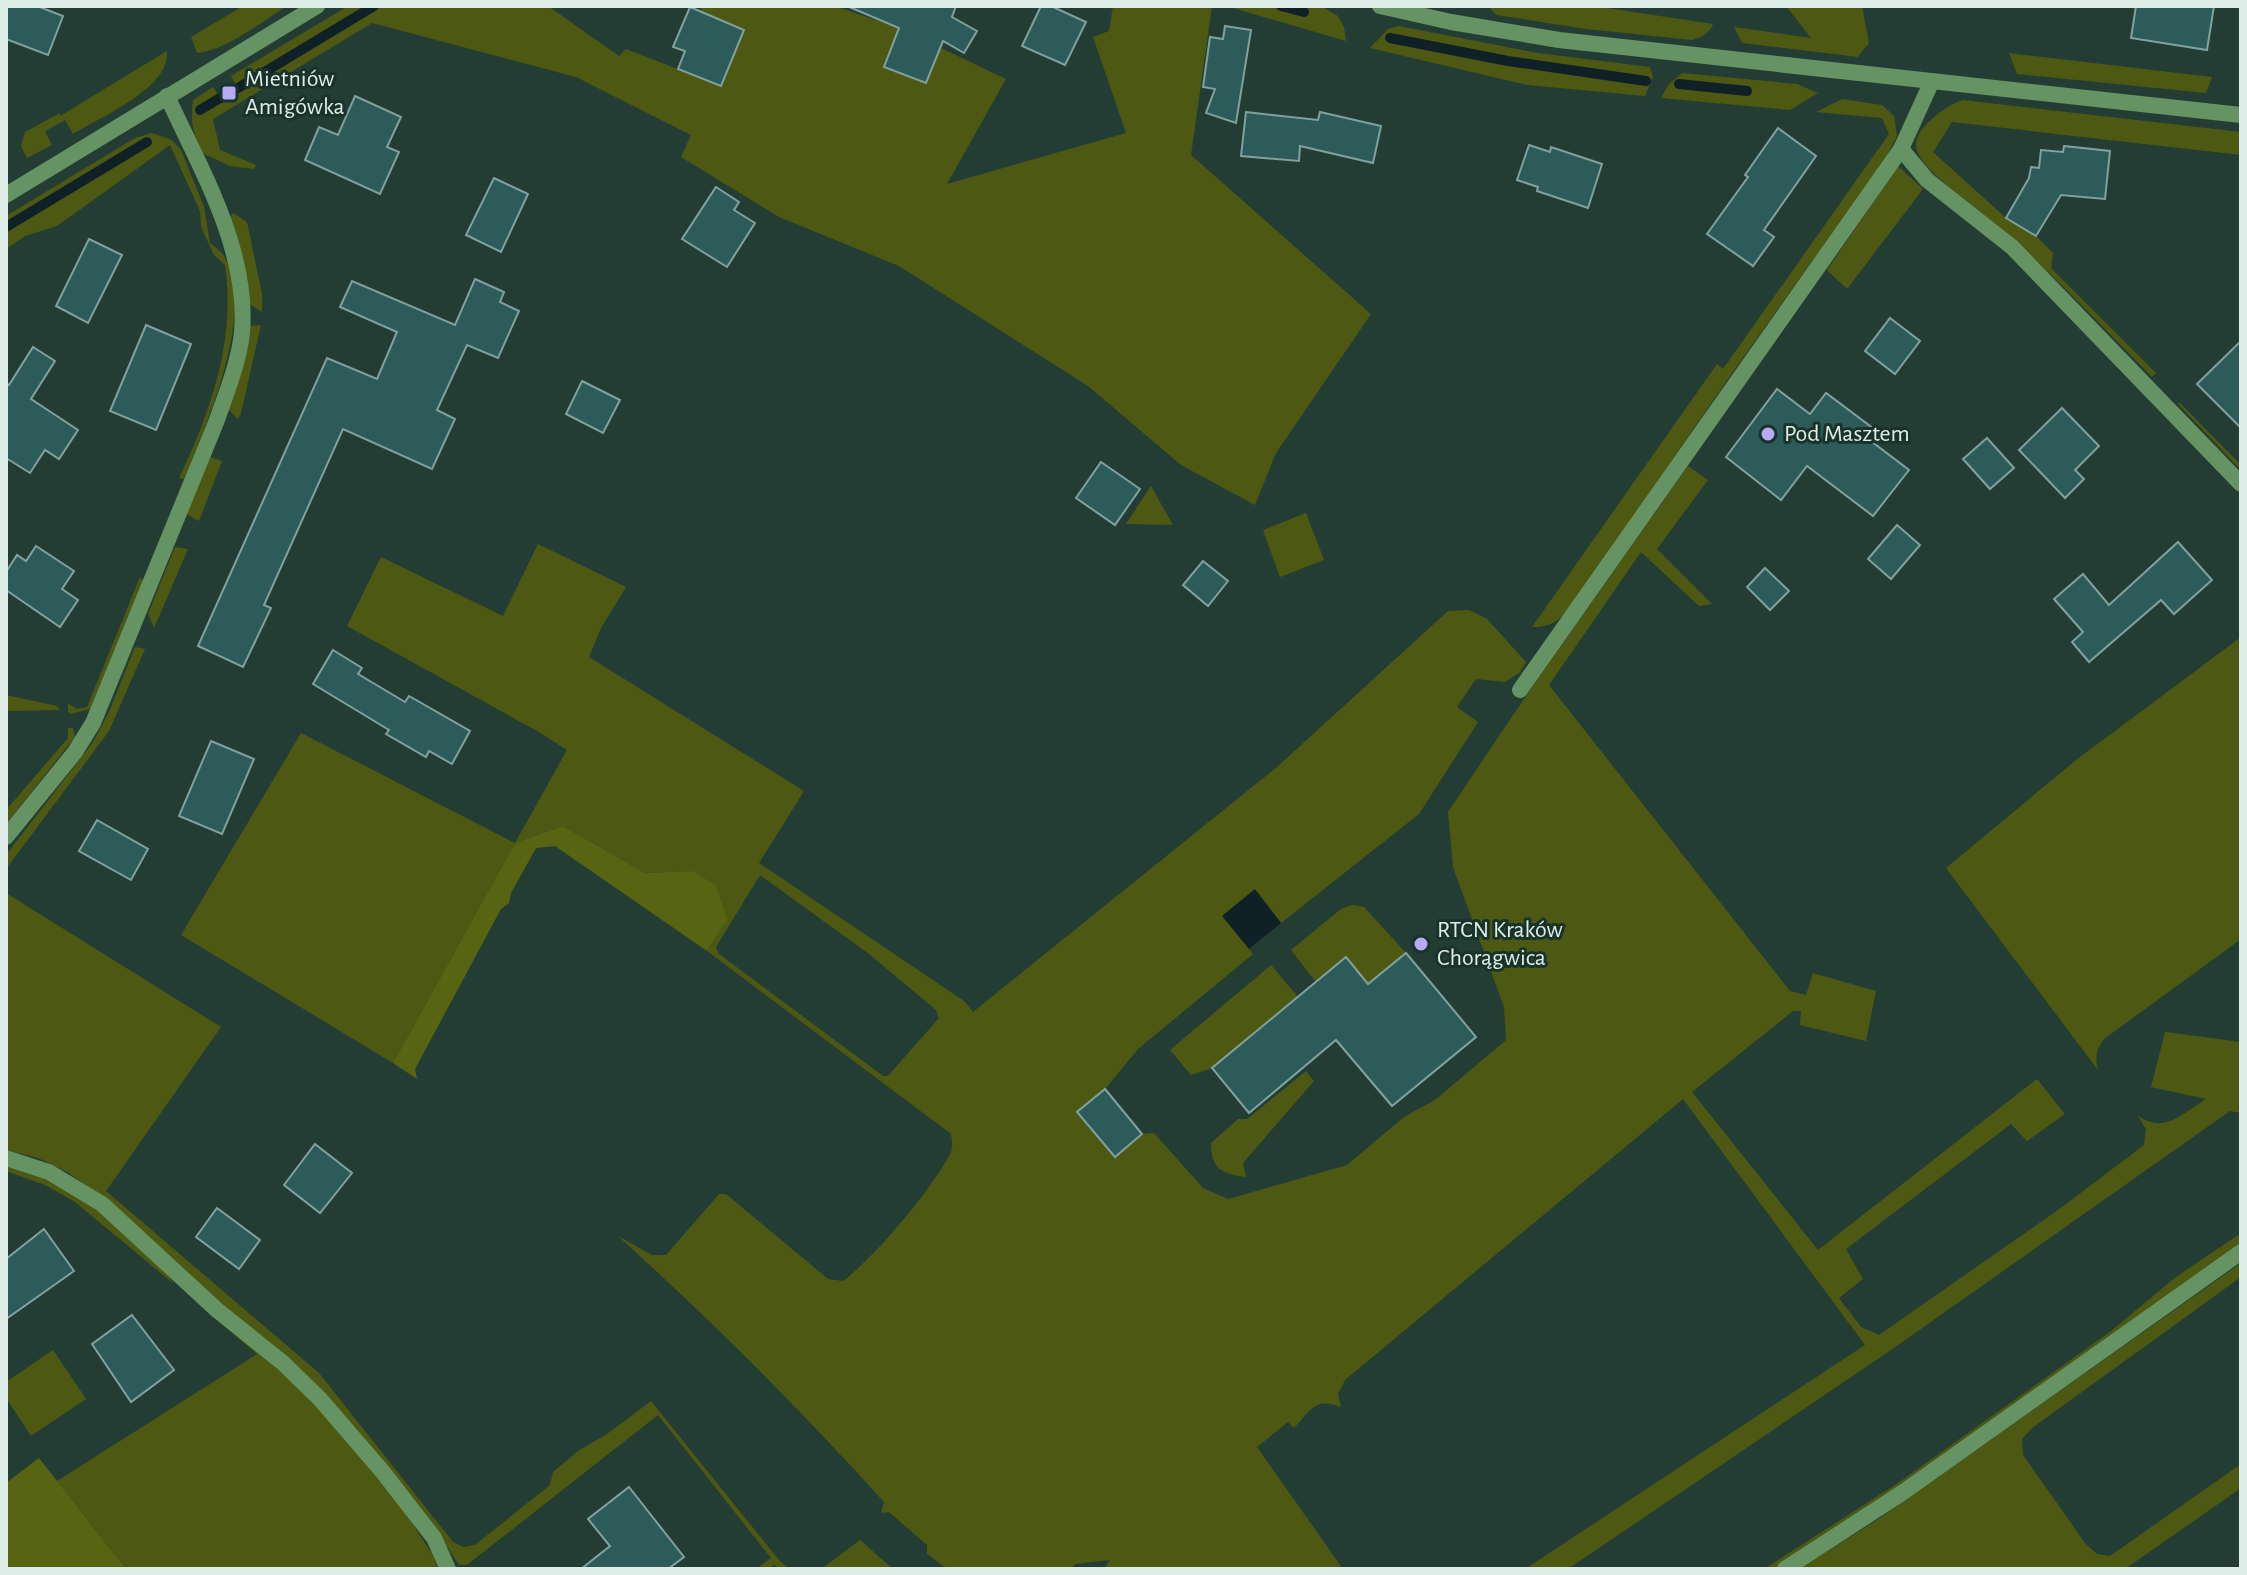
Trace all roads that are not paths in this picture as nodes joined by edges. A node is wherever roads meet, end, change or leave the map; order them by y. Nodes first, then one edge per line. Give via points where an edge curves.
1 (317, 6) edge
2 (1380, 6) edge
3 (1932, 81) junction
4 (167, 96) junction
5 (2241, 115) edge
6 (1901, 149) junction
7 (6, 195) edge
8 (2241, 484) edge
9 (1520, 690) dead end
10 (6, 837) edge
11 (6, 1158) edge
12 (2241, 1252) edge
13 (448, 1569) edge
14 (1785, 1569) edge

1 - 4 street
2 - 3 street via 1559,40
3 - 5 street
3 - 6 street
4 - 7 street
4 - 10 street via 237,262 242,333 234,370 93,723
6 - 8 street via 1927,180 2012,247
6 - 9 street
11 - 13 street via 49,1172 102,1204 283,1363 382,1471 434,1538
12 - 14 street via 1902,1493

